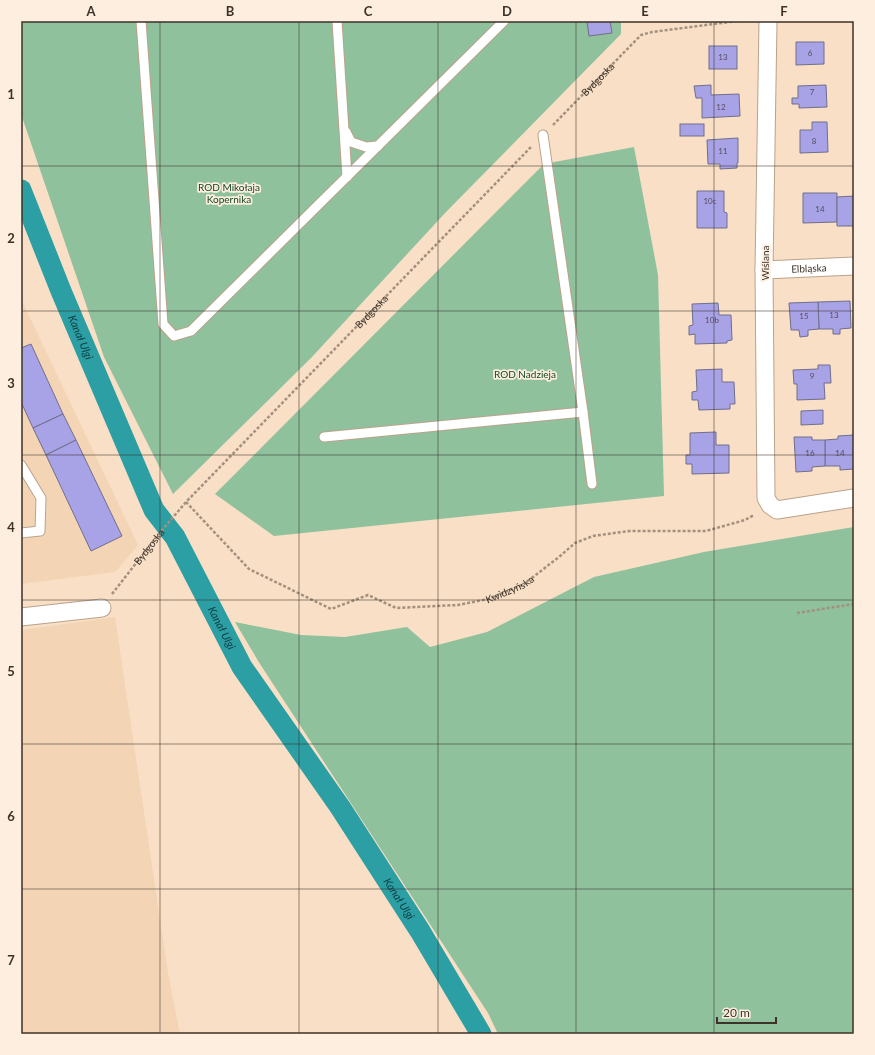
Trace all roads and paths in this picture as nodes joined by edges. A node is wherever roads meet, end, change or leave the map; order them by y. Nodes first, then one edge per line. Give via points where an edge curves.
1 (141, 21) edge
2 (337, 21) edge
3 (504, 21) edge
4 (737, 21) edge
5 (768, 21) edge
6 (344, 129) junction
7 (543, 135) junction
8 (378, 146) junction
9 (347, 177) junction
10 (854, 266) edge
11 (764, 270) junction
12 (583, 412) junction
13 (324, 438) dead end
14 (21, 465) edge
15 (592, 484) dead end
16 (854, 498) edge
17 (186, 502) junction
18 (770, 505) junction
19 (21, 533) edge
20 (854, 604) edge
21 (102, 608) joint
22 (797, 613) dead end
23 (21, 617) edge

1 - 9 lane via 163,324 174,336 191,331
2 - 6 lane
3 - 8 lane
4 - 7 path, Bydgoska via 652,32 641,36
5 - 11 street, Wiślana
6 - 8 lane via 351,142 366,147
6 - 9 lane
7 - 12 lane
7 - 17 path, Bydgoska
8 - 9 lane
10 - 11 street, Elbląska
11 - 18 street, Wiślana via 766,498
12 - 13 lane
12 - 15 lane
14 - 19 lane via 41,498 40,530
16 - 18 street via 777,510
17 - 18 path, Kwidzyńska via 249,568 331,609 368,595 396,608 454,606 488,599 524,584 575,543 593,536 628,531 706,531 745,520
17 - 21 path, Bydgoska via 158,534
20 - 22 path
21 - 23 street

